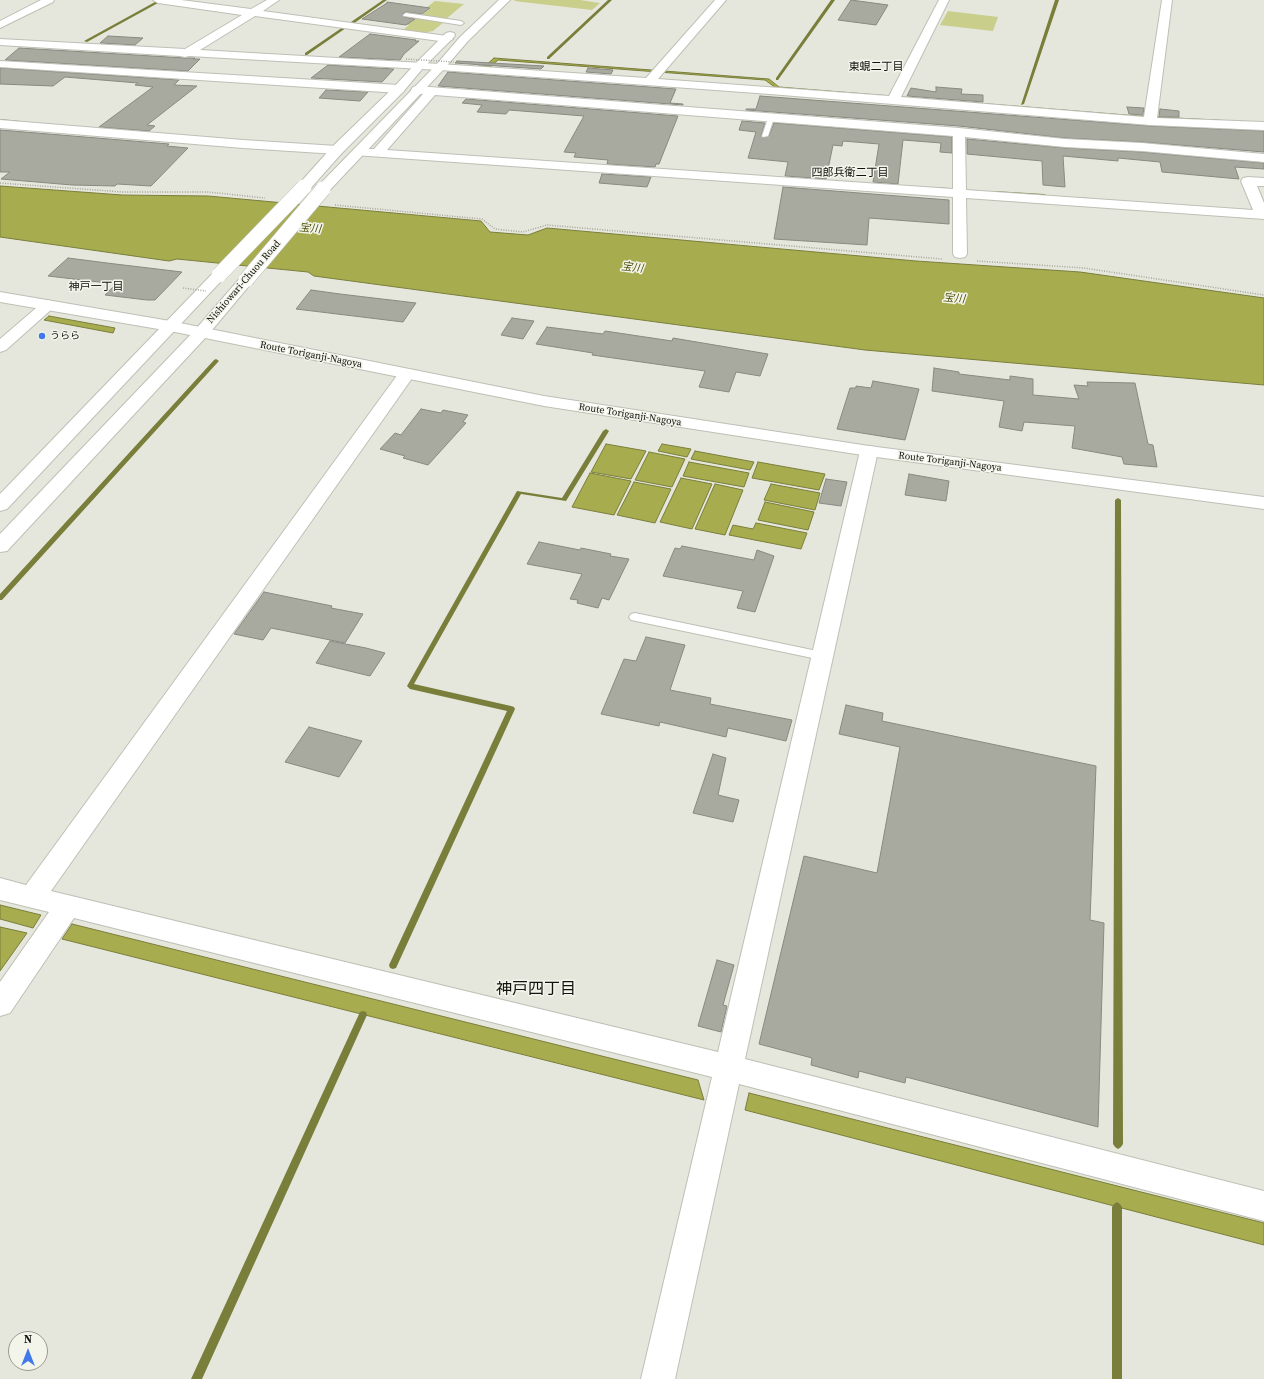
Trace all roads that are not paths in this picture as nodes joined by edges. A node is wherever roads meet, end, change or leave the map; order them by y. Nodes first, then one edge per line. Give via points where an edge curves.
1 (49, 0) edge
2 (158, 0) edge
3 (274, 0) edge
4 (505, 0) edge
5 (721, 0) edge
6 (944, 0) edge
7 (1167, 0) edge
8 (253, 13) junction
9 (471, 14) dead end
10 (406, 15) dead end
11 (462, 23) junction
12 (0, 25) edge
13 (447, 39) junction
14 (0, 42) edge
15 (185, 54) junction
16 (0, 64) edge
17 (12, 65) junction
18 (419, 66) junction
19 (440, 67) junction
20 (0, 73) edge
21 (528, 74) junction
22 (655, 75) junction
23 (399, 89) junction
24 (417, 90) junction
25 (432, 91) junction
26 (513, 97) junction
27 (894, 98) junction
28 (772, 118) junction
29 (1151, 118) junction
30 (0, 124) edge
31 (1264, 126) edge
32 (959, 132) junction
33 (765, 136) dead end
34 (336, 150) junction
35 (359, 152) junction
36 (378, 153) junction
37 (1264, 158) edge
38 (1264, 182) edge
39 (960, 194) junction
40 (1263, 215) edge
41 (954, 257) road end
42 (0, 297) edge
43 (48, 305) junction
44 (170, 326) junction
45 (201, 333) junction
46 (0, 347) edge
47 (407, 374) junction
48 (869, 451) junction
49 (1264, 503) edge
50 (0, 505) edge
51 (0, 546) edge
52 (635, 617) dead end
53 (822, 656) junction
54 (0, 889) edge
55 (32, 897) junction
56 (68, 906) junction
57 (0, 1004) edge
58 (728, 1068) junction
59 (1264, 1206) edge
60 (658, 1379) edge

1 - 12 street
2 - 8 street
3 - 8 street
4 - 19 street, Nishiowari-Chuou Road
5 - 22 street
6 - 27 street
7 - 29 street
8 - 13 street
8 - 15 street
9 - 11 street, Nishiowari-Chuou Road
10 - 11 lane
11 - 13 street, Nishiowari-Chuou Road
13 - 18 street, Nishiowari-Chuou Road
14 - 15 street
15 - 18 street
16 - 17 street
17 - 20 street
17 - 23 street
18 - 19 street
18 - 23 street, Nishiowari-Chuou Road
19 - 21 street
19 - 24 street, Nishiowari-Chuou Road
21 - 22 street
21 - 26 street
22 - 27 street
23 - 34 street, Nishiowari-Chuou Road
24 - 25 street
24 - 35 street, Nishiowari-Chuou Road
25 - 26 street
25 - 36 street
26 - 28 street
27 - 29 street
28 - 32 street
28 - 33 lane
29 - 31 street
30 - 34 street
32 - 37 street via 1064,143
32 - 39 street
34 - 44 street, Nishiowari-Chuou Road, bridge
35 - 36 street
35 - 45 street, Nishiowari-Chuou Road, bridge via 323,189
36 - 39 street via 474,162
38 - 40 street via 1248,181
39 - 40 street
39 - 41 street
42 - 43 street, Route Toriganji-Nagoya
43 - 44 street, Route Toriganji-Nagoya
43 - 46 street
44 - 45 street, Route Toriganji-Nagoya
44 - 50 street, Nishiowari-Chuou Road
45 - 47 street, Route Toriganji-Nagoya
45 - 51 street, Nishiowari-Chuou Road
47 - 48 street, Route Toriganji-Nagoya via 552,402
47 - 55 street
48 - 49 street, Route Toriganji-Nagoya
48 - 53 street
52 - 53 lane
53 - 58 street
54 - 55 street
55 - 56 street
56 - 57 street
56 - 58 street
58 - 59 street
58 - 60 street

